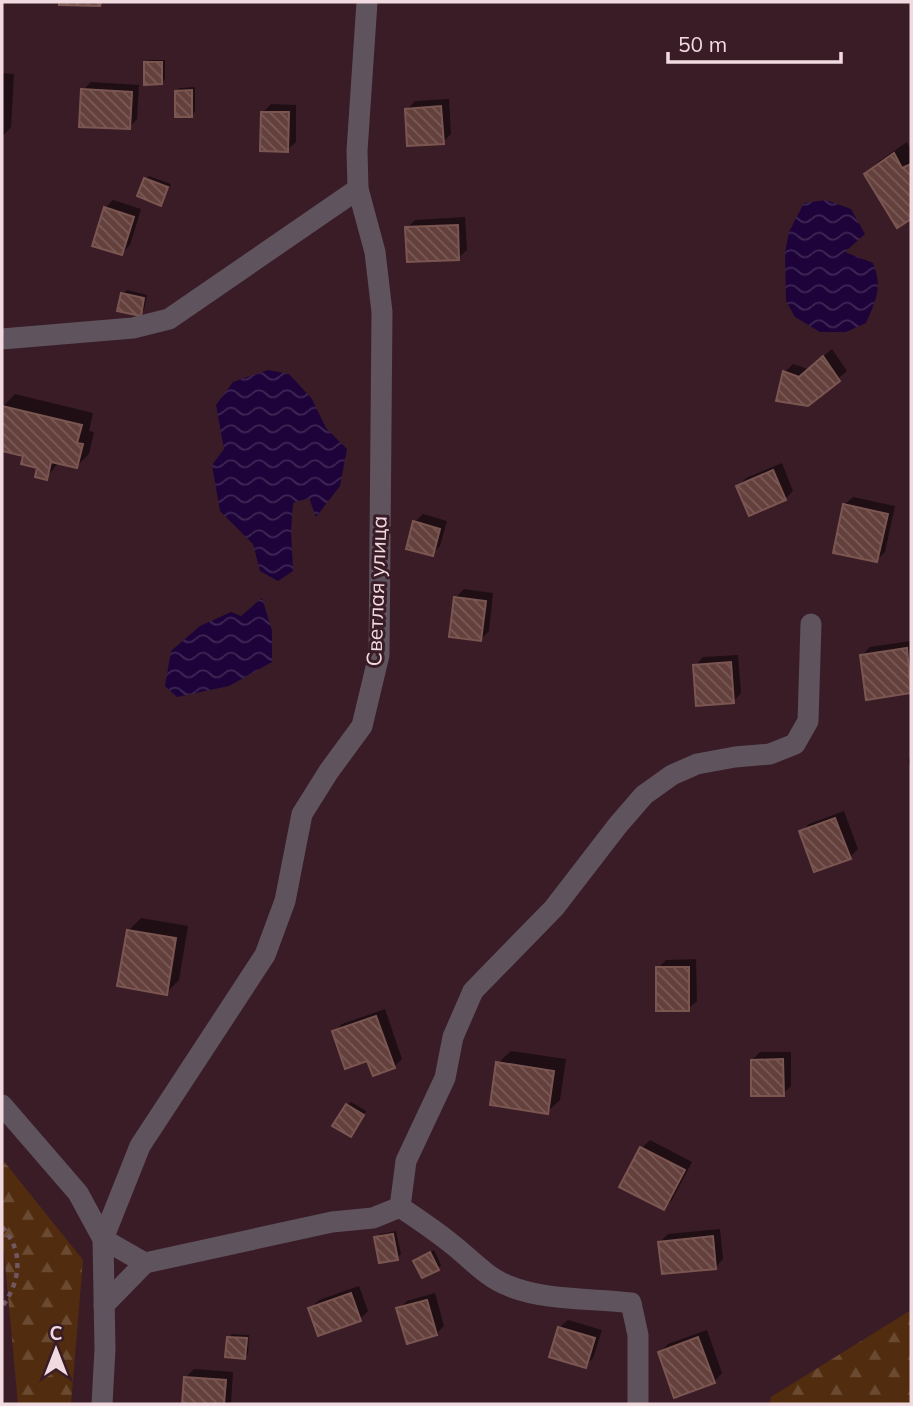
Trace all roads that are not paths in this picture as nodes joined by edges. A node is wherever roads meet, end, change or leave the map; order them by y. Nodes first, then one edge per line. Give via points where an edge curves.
1 (367, 2) edge
2 (358, 189) junction
3 (2, 339) edge
4 (811, 624) dead end
5 (2, 1105) edge
6 (400, 1207) junction
7 (103, 1239) junction
8 (145, 1264) junction
9 (104, 1305) junction
10 (102, 1404) edge
11 (638, 1404) edge

1 - 2 street, Светлая улица
2 - 3 street via 169,319 133,328
2 - 7 street, Светлая улица via 375,252 382,312 379,655 362,726 302,814 285,901 265,955 140,1146
4 - 6 street via 808,721 794,744 770,754 697,764 644,795 554,908 473,992 453,1037 445,1078 406,1161
5 - 7 street via 78,1193
6 - 8 street via 373,1218 332,1222
6 - 11 street via 509,1287 631,1303 638,1335
7 - 8 street
7 - 9 street
8 - 9 street
9 - 10 street

